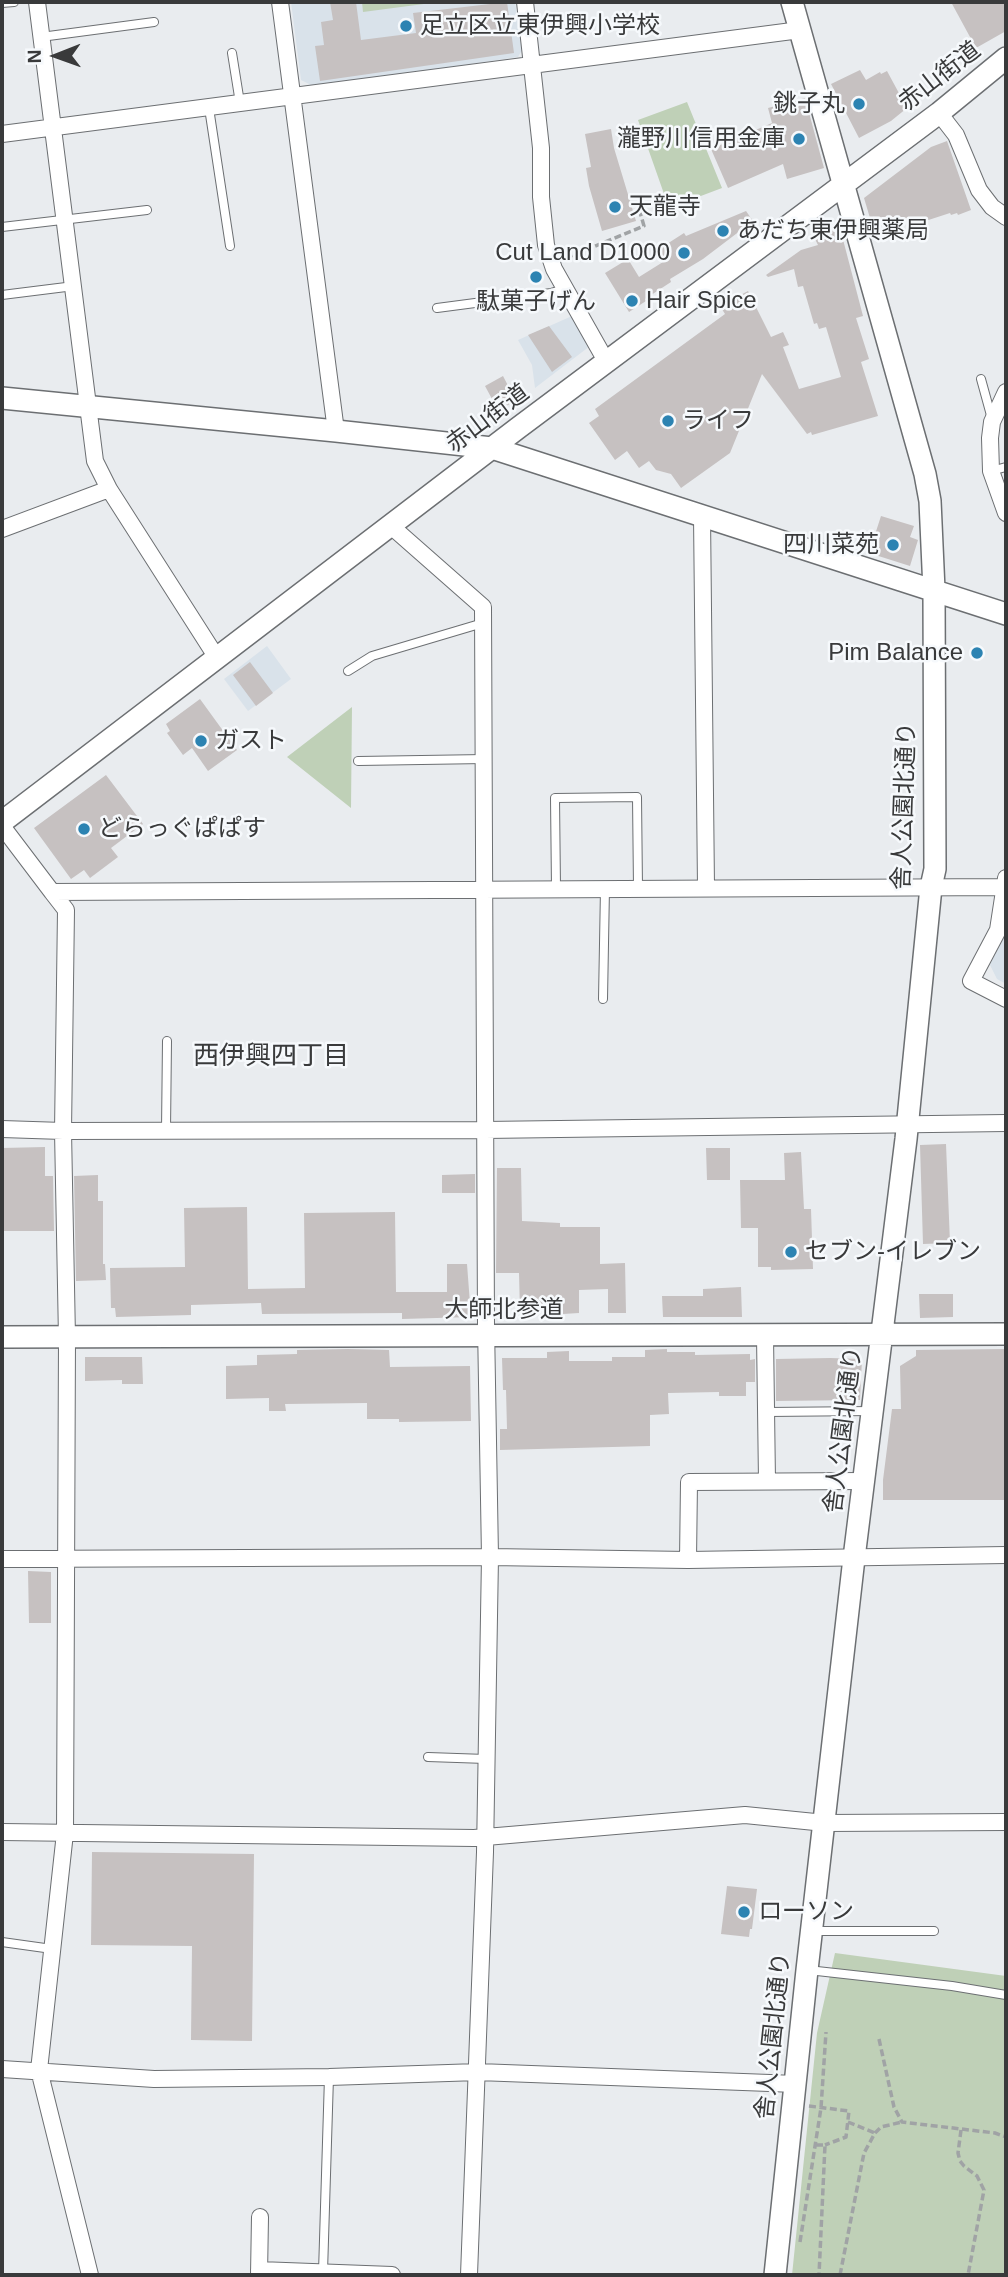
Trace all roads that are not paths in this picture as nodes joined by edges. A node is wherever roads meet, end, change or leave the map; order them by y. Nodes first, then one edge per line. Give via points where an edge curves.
1 (14, 2) edge
2 (37, 2) edge
3 (280, 2) edge
4 (525, 2) edge
5 (792, 2) edge
6 (2, 3) edge
7 (154, 22) dead end
8 (800, 30) junction
9 (41, 37) junction
10 (232, 52) dead end
11 (1006, 58) edge
12 (533, 64) junction
13 (294, 96) junction
14 (240, 103) junction
15 (209, 108) junction
16 (939, 113) junction
17 (53, 128) junction
18 (2, 134) edge
19 (842, 184) junction
20 (147, 210) dead end
21 (1006, 217) edge
22 (66, 219) junction
23 (2, 227) edge
24 (230, 246) dead end
25 (74, 286) junction
26 (564, 289) junction
27 (2, 295) edge
28 (436, 308) dead end
29 (606, 362) junction
30 (981, 379) dead end
31 (1006, 392) edge
32 (2, 398) edge
33 (89, 407) junction
34 (992, 422) junction
35 (337, 431) junction
36 (492, 449) junction
37 (999, 469) edge
38 (109, 489) junction
39 (1006, 513) edge
40 (702, 516) junction
41 (391, 526) junction
42 (2, 529) edge
43 (934, 590) junction
44 (1006, 614) edge
45 (483, 623) junction
46 (218, 657) junction
47 (348, 671) dead end
48 (485, 759) junction
49 (358, 761) dead end
50 (2, 824) edge
51 (1006, 883) edge
52 (706, 887) junction
53 (931, 887) junction
54 (555, 888) junction
55 (605, 888) junction
56 (638, 888) junction
57 (485, 889) junction
58 (52, 892) junction
59 (603, 999) dead end
60 (1006, 999) edge
61 (167, 1041) dead end
62 (1006, 1123) edge
63 (906, 1124) junction
64 (2, 1129) edge
65 (166, 1130) junction
66 (485, 1130) junction
67 (63, 1131) junction
68 (1006, 1334) edge
69 (882, 1335) junction
70 (765, 1336) junction
71 (486, 1337) junction
72 (2, 1338) edge
73 (67, 1338) junction
74 (873, 1411) junction
75 (767, 1412) junction
76 (767, 1481) junction
77 (865, 1481) junction
78 (1006, 1555) edge
79 (490, 1557) junction
80 (854, 1558) junction
81 (2, 1559) edge
82 (67, 1559) junction
83 (688, 1560) junction
84 (428, 1757) dead end
85 (486, 1759) junction
86 (1006, 1822) edge
87 (825, 1823) junction
88 (2, 1832) edge
89 (65, 1833) junction
90 (485, 1838) junction
91 (812, 1931) junction
92 (934, 1931) dead end
93 (2, 1942) edge
94 (52, 1949) junction
95 (807, 1970) junction
96 (1006, 1995) edge
97 (2, 2068) edge
98 (40, 2070) junction
99 (478, 2072) junction
100 (328, 2077) junction
101 (796, 2084) junction
102 (260, 2217) dead end
103 (323, 2272) junction
104 (259, 2273) edge
105 (90, 2275) edge
106 (392, 2275) edge
107 (469, 2275) edge
108 (775, 2275) edge

1 - 6 lane
2 - 9 street
3 - 13 street
4 - 12 street
5 - 8 street, 舎人公園北通り
7 - 9 lane
8 - 12 street
8 - 19 street, 舎人公園北通り
9 - 17 street
10 - 14 lane
11 - 16 street, 赤山街道
12 - 13 street
12 - 26 street via 546,245
13 - 14 street
13 - 35 street
14 - 15 street
15 - 17 street
15 - 24 lane
16 - 19 street, 赤山街道
16 - 21 street via 956,135 979,190
17 - 18 street
17 - 22 street
19 - 29 street, 赤山街道
19 - 43 street, 舎人公園北通り via 925,474
20 - 22 lane
22 - 23 lane
22 - 25 street
25 - 27 lane
25 - 33 street
26 - 28 lane
26 - 29 street
29 - 36 street, 赤山街道
30 - 34 lane
31 - 34 street
32 - 33 street
33 - 35 street
33 - 38 street via 95,461
34 - 37 street via 990,438
35 - 36 street
36 - 40 street
36 - 41 street, 赤山街道
37 - 39 street
38 - 42 street
38 - 46 street
40 - 43 street
40 - 52 street
41 - 45 street via 483,607
41 - 46 street, 赤山街道
43 - 44 street
43 - 53 street, 舎人公園北通り via 935,869
45 - 47 lane via 372,656
45 - 48 street
46 - 50 street, 赤山街道
48 - 49 lane
48 - 57 street
50 - 58 street
51 - 53 street
51 - 60 street via 998,930 971,981
52 - 53 street
52 - 56 street
53 - 63 street, 舎人公園北通り
54 - 55 street
54 - 56 lane via 555,798 637,797
54 - 57 street
55 - 56 street
55 - 59 lane
57 - 58 street
57 - 66 street
58 - 67 street via 66,911
61 - 65 lane
62 - 63 street
63 - 66 street
63 - 69 street, 舎人公園北通り
64 - 67 street
65 - 66 street
65 - 67 street
66 - 71 street
67 - 73 street
68 - 69 street, 大師北参道
69 - 70 street, 大師北参道
69 - 74 street, 舎人公園北通り
70 - 71 street, 大師北参道
70 - 75 street
71 - 73 street, 大師北参道
71 - 79 street
72 - 73 street, 大師北参道
73 - 82 street
74 - 75 lane
74 - 77 street, 舎人公園北通り
75 - 76 street
76 - 77 street
76 - 83 street via 688,1482
77 - 80 street, 舎人公園北通り
78 - 80 street
79 - 82 street
79 - 83 street
79 - 85 street
80 - 83 street
80 - 87 street, 舎人公園北通り
81 - 82 street
82 - 89 street
84 - 85 lane
85 - 90 street
86 - 87 street
87 - 90 street via 745,1815
87 - 91 street, 舎人公園北通り
88 - 89 street
89 - 90 street
89 - 94 street
90 - 99 street
91 - 92 lane
91 - 95 street, 舎人公園北通り
93 - 94 lane
94 - 98 street
95 - 96 lane
95 - 101 street, 舎人公園北通り
97 - 98 street
98 - 100 street via 154,2079
98 - 105 street
99 - 100 street
99 - 101 street
99 - 107 street
100 - 103 lane
101 - 108 street, 舎人公園北通り
102 - 104 street
103 - 104 street
103 - 106 street

